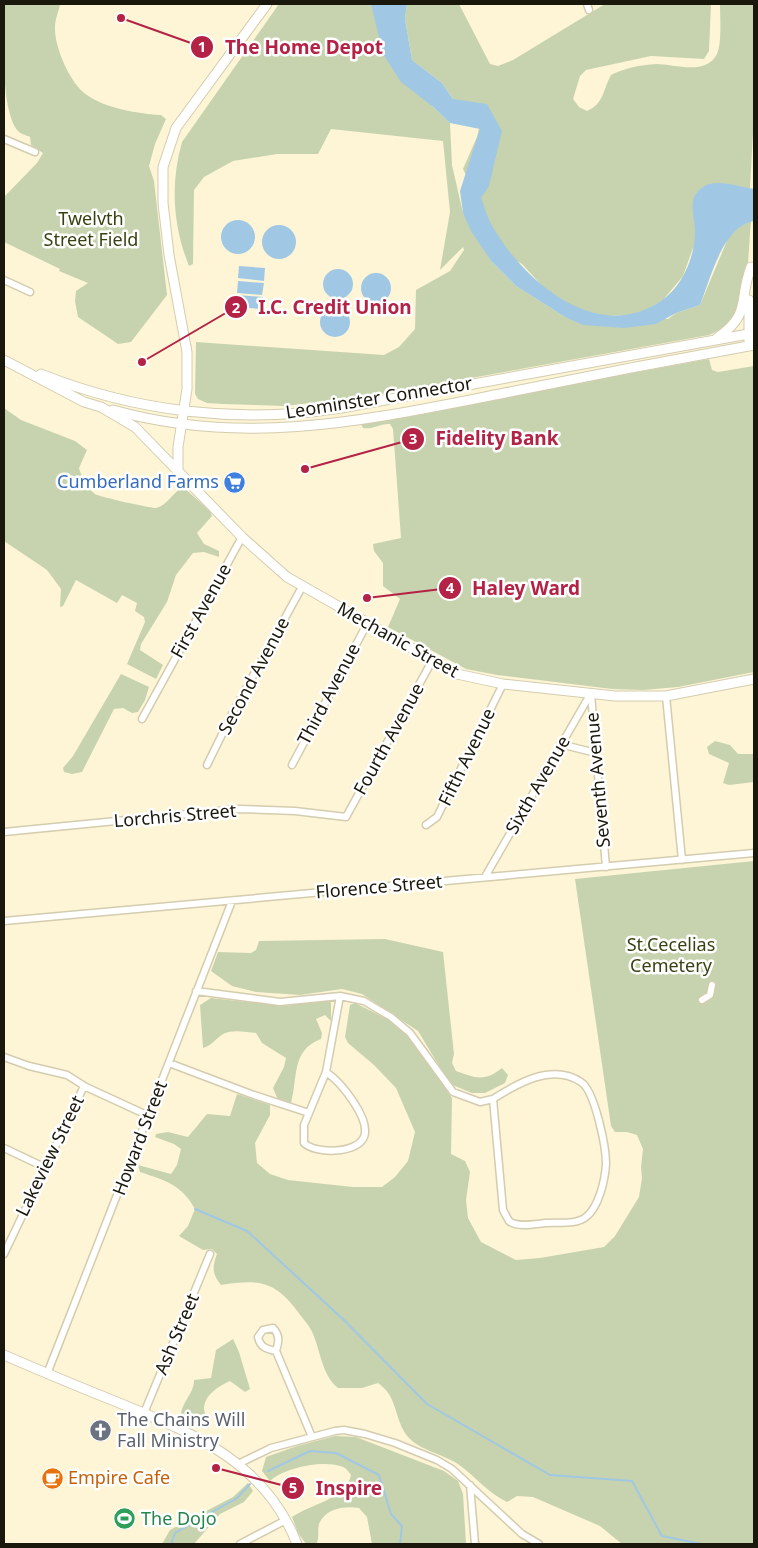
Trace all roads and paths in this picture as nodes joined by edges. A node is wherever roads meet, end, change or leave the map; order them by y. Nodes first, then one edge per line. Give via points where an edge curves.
1 (267, 4) edge
2 (4, 139) edge
3 (35, 152) dead end
4 (753, 265) edge
5 (4, 280) edge
6 (30, 292) dead end
7 (751, 333) edge
8 (716, 339) junction
9 (752, 345) edge
10 (6, 361) edge
11 (101, 407) junction
12 (183, 412) junction
13 (181, 424) junction
14 (178, 472) junction
15 (242, 537) junction
16 (302, 587) junction
17 (367, 624) junction
18 (432, 662) junction
19 (754, 679) edge
20 (503, 684) junction
21 (591, 693) junction
22 (666, 696) junction
23 (142, 719) dead end
24 (560, 744) junction
25 (596, 753) junction
26 (207, 765) dead end
27 (292, 765) dead end
28 (346, 817) joint
29 (426, 825) dead end
30 (4, 832) edge
31 (754, 853) edge
32 (682, 860) junction
33 (606, 866) junction
34 (485, 877) junction
35 (232, 901) junction
36 (4, 921) edge
37 (712, 985) dead end
38 (196, 991) junction
39 (340, 996) junction
40 (702, 1000) dead end
41 (4, 1057) edge
42 (169, 1063) junction
43 (326, 1072) junction
44 (84, 1086) junction
45 (493, 1099) junction
46 (309, 1113) junction
47 (149, 1116) junction
48 (4, 1148) edge
49 (44, 1167) junction
50 (5, 1250) edge
51 (210, 1254) dead end
52 (276, 1351) dead end
53 (4, 1355) edge
54 (47, 1374) junction
55 (144, 1413) junction
56 (312, 1437) junction
57 (238, 1464) junction
58 (470, 1485) junction
59 (286, 1520) junction
60 (240, 1544) edge
61 (296, 1544) edge
62 (475, 1544) edge
63 (539, 1544) edge

1 - 12 main road via 176,128 165,157 163,203 187,352
2 - 3 street
4 - 7 main road
4 - 8 main road via 739,317
5 - 6 street
7 - 8 main road, Leominster Connector
7 - 9 main road
8 - 12 main road, Leominster Connector via 321,411 254,416
9 - 13 main road, Leominster Connector via 469,400 314,426 251,430
10 - 11 main road, Mechanic Street via 84,402
10 - 12 main road, Leominster Connector via 119,400
11 - 13 main road, Leominster Connector
11 - 14 main road, Mechanic Street via 142,432
12 - 13 main road
13 - 14 main road
14 - 15 main road, Mechanic Street
15 - 16 main road, Mechanic Street
15 - 23 street, First Avenue
16 - 17 main road, Mechanic Street
16 - 26 street, Second Avenue
17 - 18 main road, Mechanic Street
17 - 27 street, Third Avenue
18 - 20 main road, Mechanic Street via 468,678
18 - 28 street, Fourth Avenue
19 - 22 main road, Mechanic Street
20 - 21 main road, Mechanic Street
20 - 29 street, Fifth Avenue via 437,817
21 - 22 main road, Mechanic Street
21 - 24 street, Sixth Avenue
21 - 25 street, Seventh Avenue
22 - 32 street
24 - 25 street
24 - 34 street, Sixth Avenue
25 - 33 street, Seventh Avenue
28 - 30 street, Lorchris Street via 239,809
31 - 32 street, Florence Street
32 - 33 street, Florence Street
33 - 34 street, Florence Street
34 - 35 street, Florence Street
35 - 36 street, Florence Street
35 - 38 street, Howard Street
37 - 40 street via 710,995
38 - 39 street via 291,1002
38 - 42 street, Howard Street
39 - 43 street
39 - 45 street via 364,1001 404,1027 453,1092 480,1102
41 - 44 street via 67,1075
42 - 46 street
42 - 47 street, Howard Street
43 - 46 street
43 - 46 street via 336,1078 355,1105 366,1128 364,1138 357,1146 346,1149 309,1148 303,1137
44 - 47 street
44 - 49 street, Lakeview Street
45 - 45 street via 503,1210 509,1222 518,1225 566,1222 586,1217 598,1199 606,1164 593,1102 584,1085 568,1077 536,1076
47 - 54 street, Howard Street
48 - 49 street
49 - 50 street, Lakeview Street
51 - 55 street, Ash Street
52 - 56 street
53 - 54 main road
54 - 55 main road
55 - 57 main road via 204,1440
56 - 57 street via 271,1448
56 - 58 street via 344,1430 395,1443 438,1460
57 - 59 main road
58 - 62 street
58 - 63 street via 522,1534
59 - 60 street
59 - 61 main road

